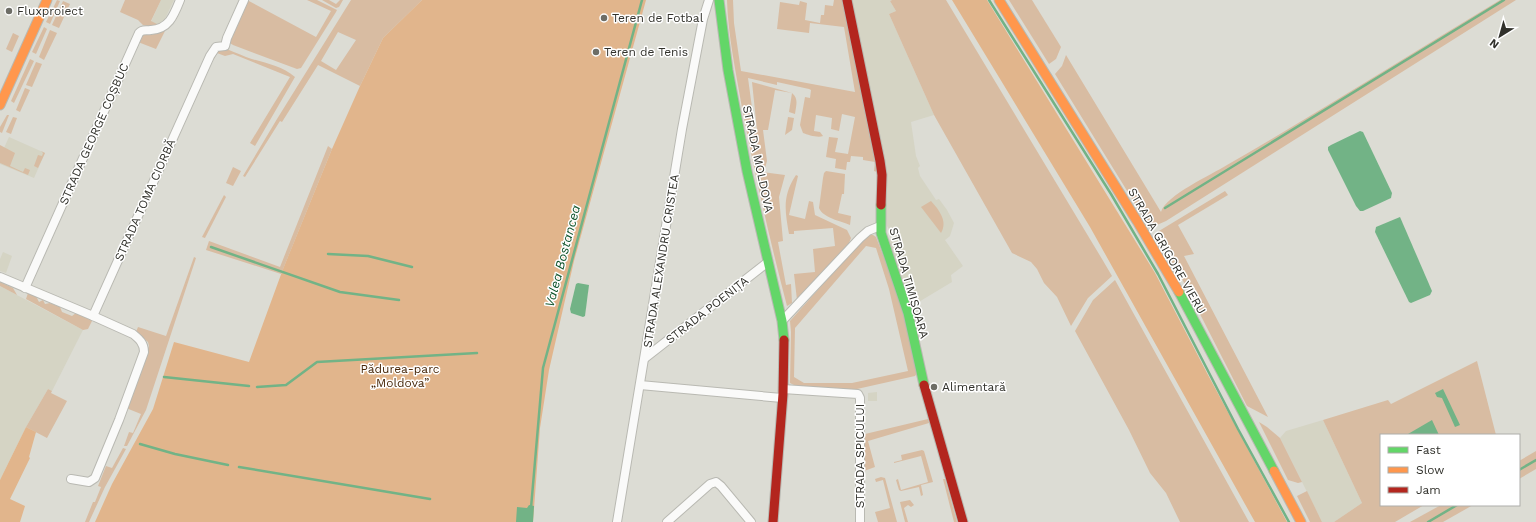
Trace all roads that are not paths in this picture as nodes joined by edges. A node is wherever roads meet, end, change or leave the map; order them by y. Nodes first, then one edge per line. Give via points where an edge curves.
1 (47, 0) edge
2 (180, 0) edge
3 (244, 0) edge
4 (709, 0) edge
5 (719, 0) edge
6 (847, 0) edge
7 (999, 0) edge
8 (0, 105) edge
9 (880, 226) junction
10 (768, 262) junction
11 (0, 277) edge
12 (25, 288) junction
13 (93, 316) junction
14 (782, 321) junction
15 (645, 358) junction
16 (640, 385) junction
17 (783, 394) junction
18 (71, 479) dead end
19 (617, 522) edge
20 (666, 522) edge
21 (751, 522) edge
22 (772, 522) edge
23 (860, 522) edge
24 (963, 522) edge
25 (1301, 522) edge

1 - 8 street
2 - 12 street, STRADA GEORGE COȘBUC via 163,28 141,30 139,33
3 - 13 street, STRADA TOMA CIORBĂ via 225,46 216,47 210,56
4 - 15 street, STRADA ALEXANDRU CRISTEA via 682,129
5 - 10 street, STRADA MOLDOVA via 728,70 745,163
6 - 9 street, STRADA TIMIȘOARA via 880,161
7 - 25 street, STRADA GRIGORE VIERU via 1181,296
9 - 14 street via 860,238
9 - 24 street, STRADA TIMIȘOARA via 908,313 922,378
10 - 14 street, STRADA MOLDOVA
10 - 15 street, STRADA POENIȚA
11 - 12 street
12 - 13 street
13 - 18 street via 138,338 144,346 144,352 95,478 89,482
14 - 17 street, STRADA MOLDOVA via 785,353
15 - 16 street, STRADA ALEXANDRU CRISTEA
16 - 17 street
16 - 19 street, STRADA ALEXANDRU CRISTEA
17 - 22 street, STRADA MOLDOVA
17 - 23 street, STRADA SPICULUI via 858,394
20 - 21 street via 710,484 716,482

